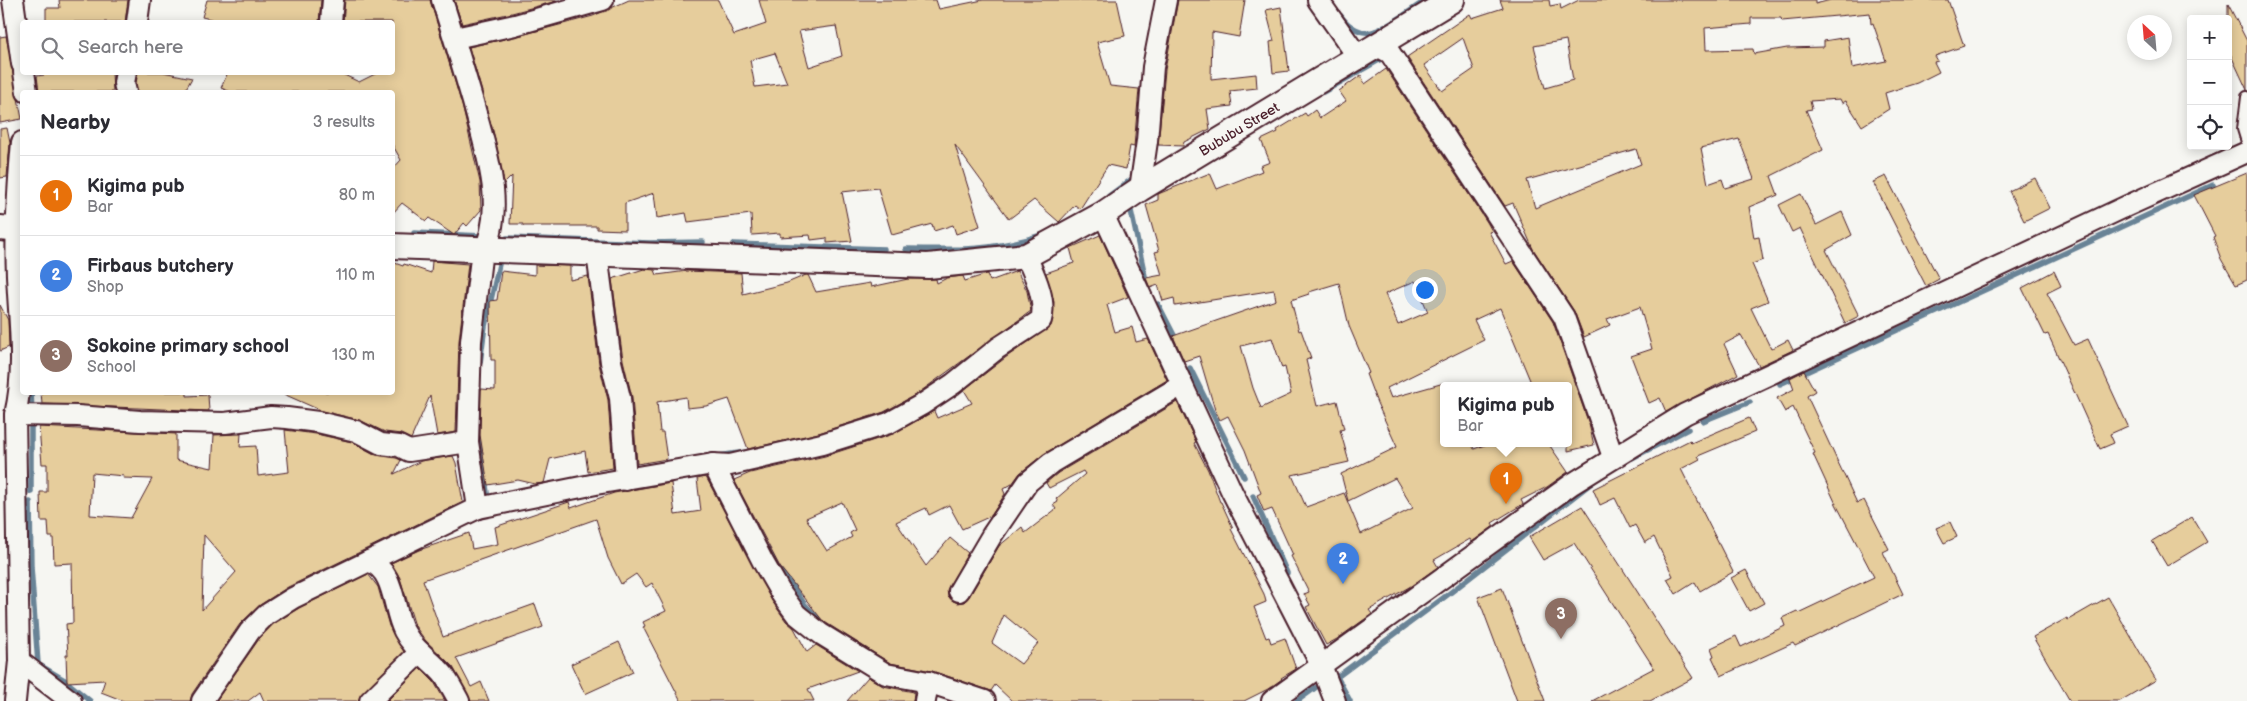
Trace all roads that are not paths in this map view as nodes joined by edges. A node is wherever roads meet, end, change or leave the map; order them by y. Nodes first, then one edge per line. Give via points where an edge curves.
1 (12, 0) edge
2 (140, 0) edge
3 (333, 0) edge
4 (442, 0) edge
5 (603, 0) edge
6 (1166, 0) edge
7 (1318, 0) edge
8 (1452, 0) edge
9 (0, 2) edge
10 (136, 20) edge
11 (331, 20) edge
12 (455, 38) junction
13 (20, 51) edge
14 (1367, 51) junction
15 (24, 75) edge
16 (125, 75) edge
17 (27, 90) edge
18 (126, 90) edge
19 (2247, 97) edge
20 (2247, 142) edge
21 (2247, 152) edge
22 (20, 161) edge
23 (1140, 189) junction
24 (1103, 214) junction
25 (13, 229) edge
26 (395, 246) edge
27 (486, 249) junction
28 (598, 253) junction
29 (1026, 256) junction
30 (20, 322) edge
31 (1182, 385) junction
32 (20, 395) edge
33 (15, 415) junction
34 (468, 442) junction
35 (1613, 457) junction
36 (712, 464) junction
37 (626, 480) junction
38 (478, 508) junction
39 (369, 560) junction
40 (959, 591) dead end
41 (420, 652) junction
42 (19, 661) junction
43 (1321, 665) junction
44 (926, 692) edge
45 (10, 699) edge
46 (71, 701) edge
47 (202, 701) edge
48 (370, 701) edge
49 (459, 701) edge
50 (985, 701) edge
51 (1272, 701) edge
52 (1334, 701) edge

1 - 9 street
1 - 13 street
2 - 10 street
3 - 11 street
4 - 12 street
5 - 12 street
6 - 23 street via 1152,67
7 - 14 street
8 - 14 street, Bububu Street
12 - 27 street via 492,177 493,223
14 - 23 street, Bububu Street
14 - 35 street via 1390,54 1564,317
15 - 17 street
16 - 18 street
19 - 20 lane via 2243,129
21 - 35 street via 1685,414
22 - 25 street
23 - 24 street, Bububu Street
24 - 29 street, Bububu Street
24 - 31 street
25 - 30 street
26 - 27 street
27 - 28 street
27 - 34 street via 470,341
28 - 29 street via 928,266
28 - 37 street via 611,362 620,398
29 - 36 street via 1037,280 1043,312 1041,320 923,404 889,423 822,444 730,465
31 - 40 street via 1051,463 1028,482
31 - 43 street via 1232,492
32 - 33 street
33 - 34 street via 225,423 271,417 318,422 356,431 381,444 409,451
33 - 42 street
34 - 38 street
35 - 43 street
36 - 37 street
36 - 44 street via 763,562 796,614 821,634 886,674
37 - 38 street
38 - 39 street
39 - 41 street via 379,564 385,574 403,630
39 - 47 street via 266,614 250,631
41 - 48 street
41 - 49 street via 442,674
42 - 45 street
42 - 46 street
43 - 51 street
43 - 52 street
44 - 50 street

